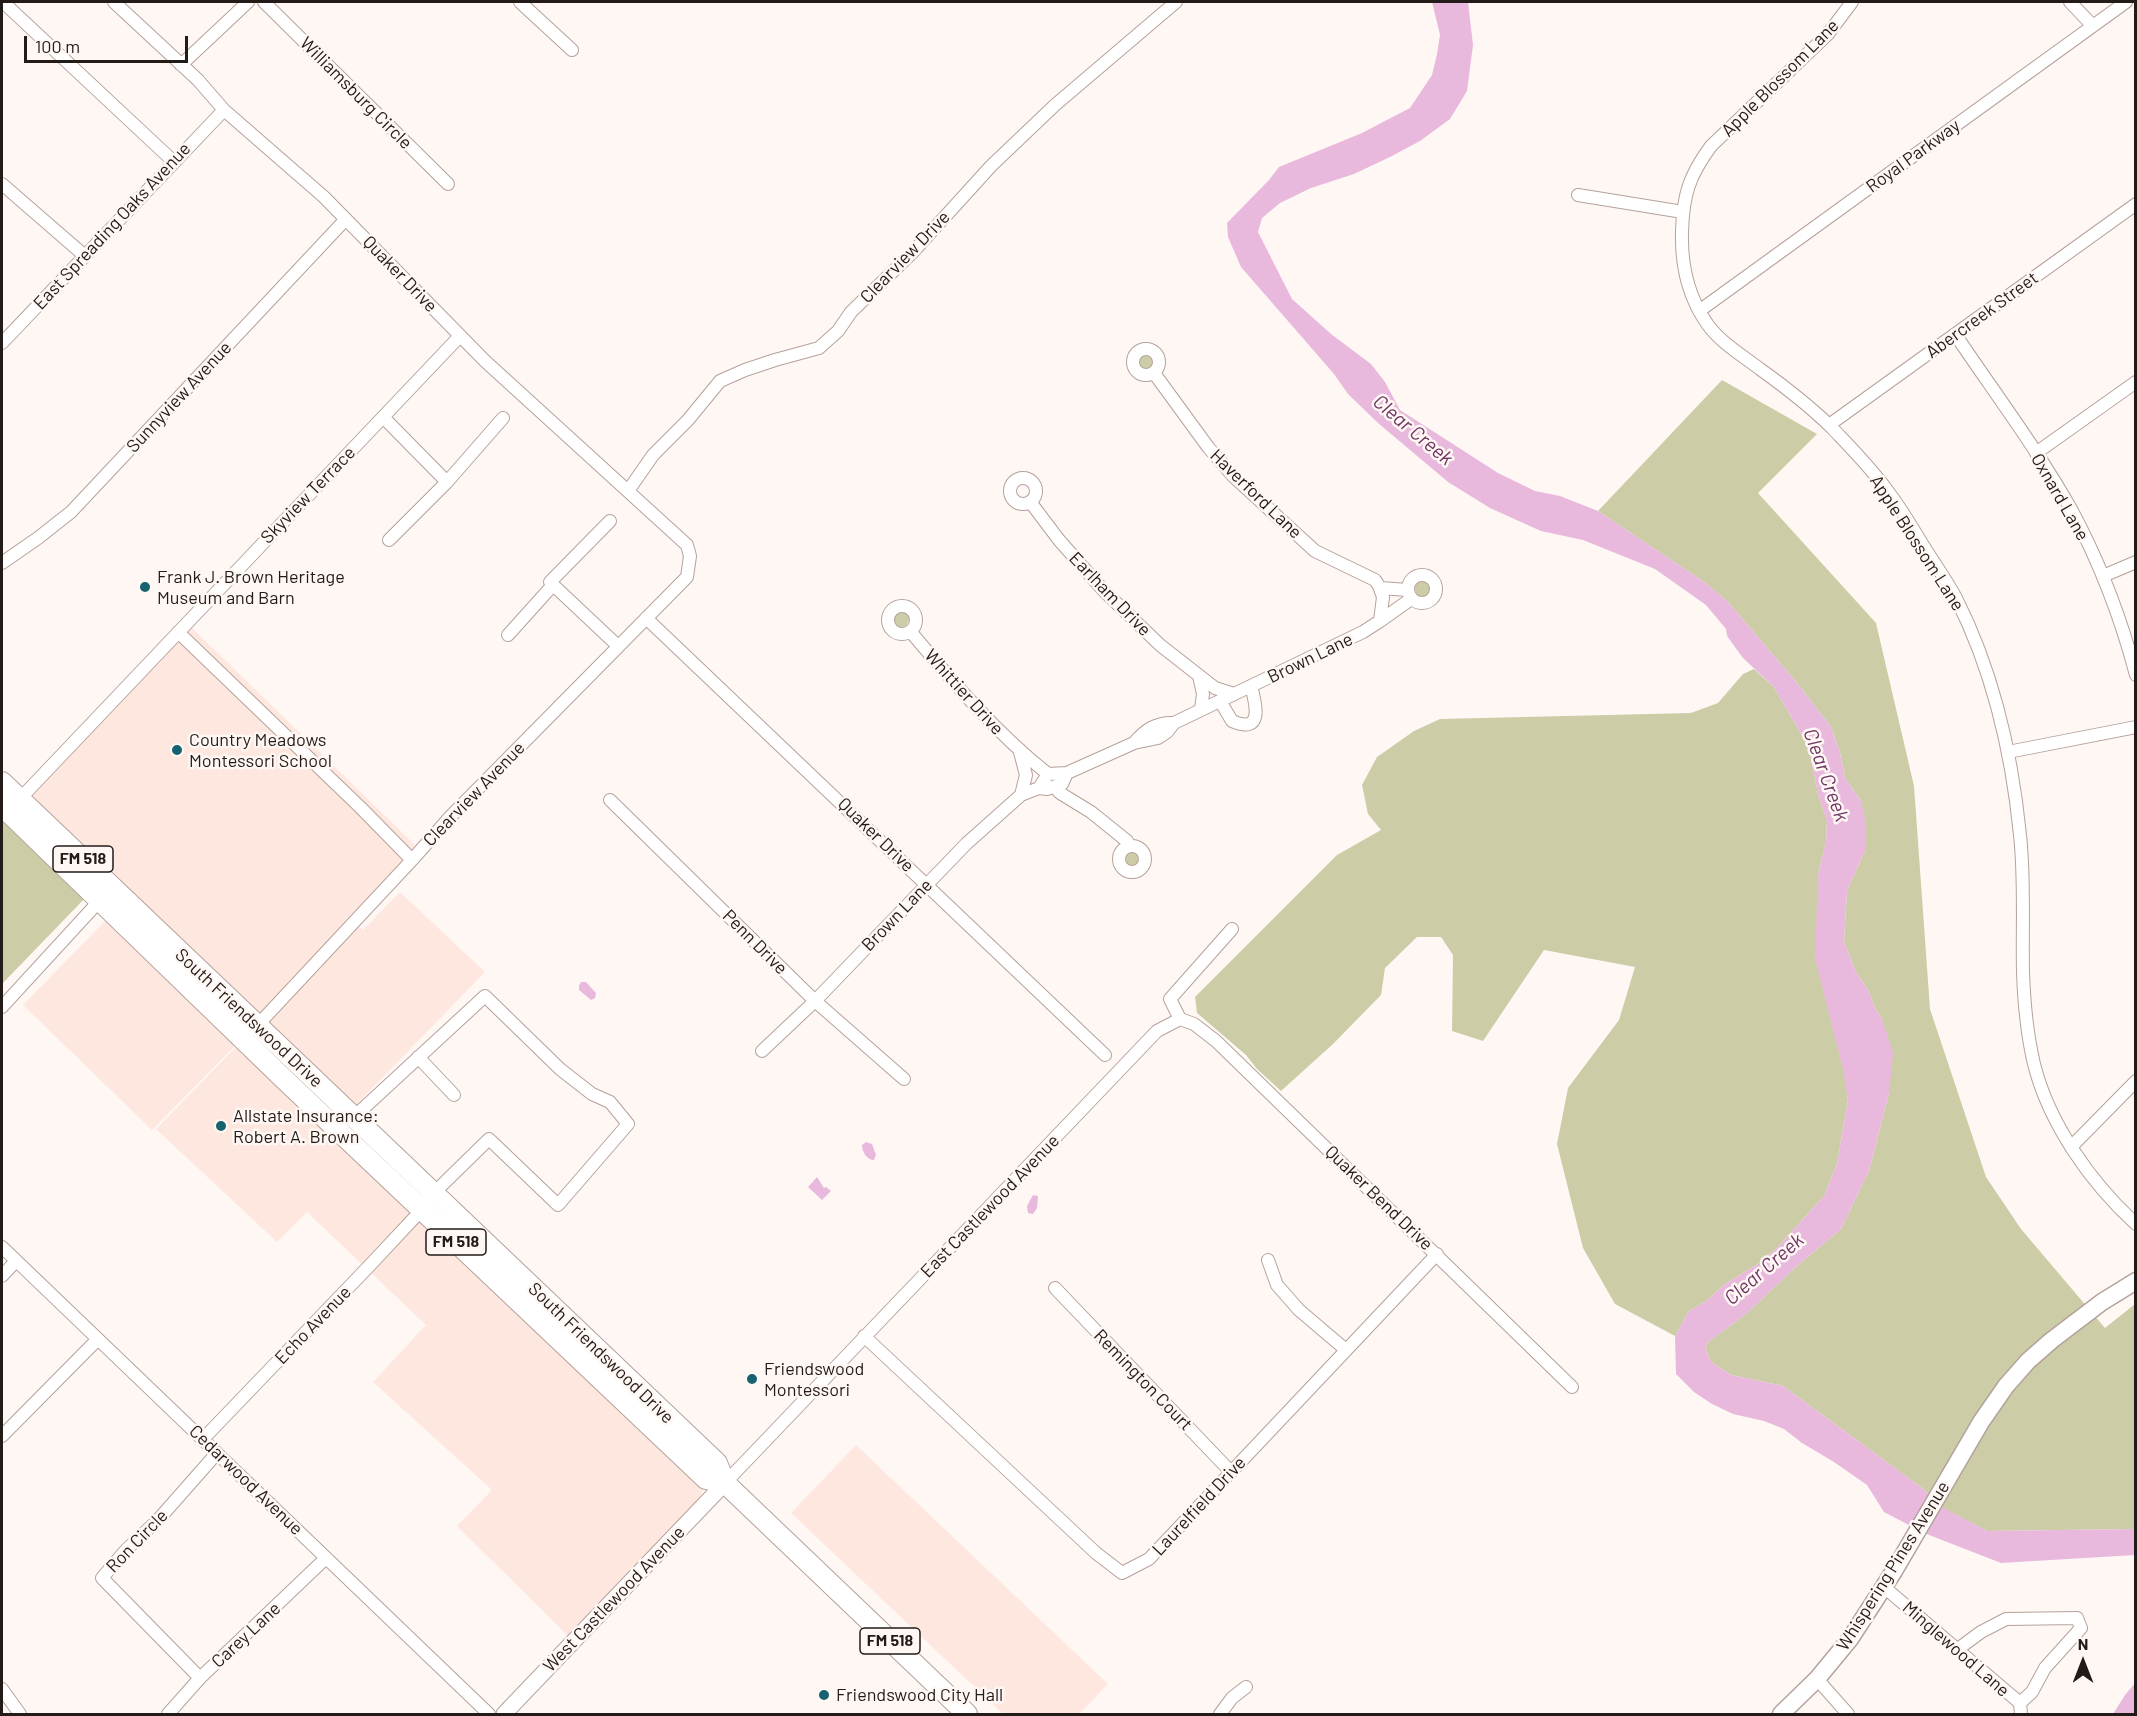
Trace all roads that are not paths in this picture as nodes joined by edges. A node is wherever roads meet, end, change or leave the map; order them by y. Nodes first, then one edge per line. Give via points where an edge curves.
1 (3, 2) edge
2 (114, 2) edge
3 (248, 2) edge
4 (264, 2) edge
5 (520, 2) edge
6 (1176, 2) edge
7 (1852, 2) edge
8 (2070, 2) edge
9 (2126, 2) edge
10 (2093, 26) junction
11 (572, 50) dead end
12 (182, 65) junction
13 (224, 110) junction
14 (173, 161) junction
15 (2, 184) edge
16 (448, 184) dead end
17 (1578, 195) dead end
18 (2136, 204) edge
19 (1683, 212) junction
20 (346, 219) junction
21 (85, 256) junction
22 (1700, 311) junction
23 (1955, 334) junction
24 (460, 336) junction
25 (2, 343) edge
26 (1154, 374) dead end
27 (2136, 382) edge
28 (383, 417) junction
29 (503, 418) dead end
30 (1829, 425) junction
31 (2036, 453) junction
32 (447, 482) junction
33 (628, 491) junction
34 (1031, 502) dead end
35 (610, 521) dead end
36 (389, 540) dead end
37 (687, 546) joint
38 (2136, 562) edge
39 (2, 563) edge
40 (2103, 576) junction
41 (553, 585) junction
42 (1380, 588) junction
43 (646, 618) junction
44 (1380, 621) junction
45 (910, 631) dead end
46 (178, 632) junction
47 (508, 635) dead end
48 (618, 646) junction
49 (2136, 675) edge
50 (1198, 676) junction
51 (1251, 686) junction
52 (1234, 694) junction
53 (1220, 701) junction
54 (1201, 709) junction
55 (2136, 727) edge
56 (1020, 752) junction
57 (2008, 752) junction
58 (1066, 773) junction
59 (1048, 774) junction
60 (2, 782) edge
61 (1055, 787) junction
62 (1039, 788) junction
63 (1021, 795) junction
64 (610, 800) dead end
65 (10, 805) edge
66 (1129, 846) dead end
67 (412, 860) junction
68 (927, 884) junction
69 (106, 894) junction
70 (1232, 929) dead end
71 (815, 1001) junction
72 (2, 1007) edge
73 (1180, 1019) junction
74 (251, 1032) junction
75 (762, 1051) dead end
76 (1105, 1054) dead end
77 (418, 1057) junction
78 (904, 1079) dead end
79 (2136, 1082) edge
80 (454, 1095) dead end
81 (354, 1117) junction
82 (2071, 1147) junction
83 (434, 1194) junction
84 (422, 1209) junction
85 (2136, 1224) edge
86 (2, 1247) edge
87 (1437, 1254) junction
88 (16, 1260) junction
89 (1268, 1260) dead end
90 (2, 1276) edge
91 (2136, 1281) edge
92 (1054, 1288) dead end
93 (864, 1336) junction
94 (98, 1339) junction
95 (1346, 1350) junction
96 (1572, 1386) dead end
97 (2, 1436) edge
98 (203, 1439) junction
99 (217, 1453) junction
100 (1231, 1472) junction
101 (725, 1483) junction
102 (326, 1558) junction
103 (1884, 1587) junction
104 (1958, 1649) junction
105 (200, 1678) junction
106 (1817, 1680) junction
107 (1246, 1688) dead end
108 (2, 1689) edge
109 (2021, 1709) edge
110 (20, 1714) edge
111 (168, 1714) edge
112 (489, 1714) edge
113 (504, 1714) edge
114 (967, 1714) edge
115 (1220, 1714) edge
116 (1781, 1714) edge
117 (1848, 1714) edge

1 - 14 street
2 - 12 street, Quaker Drive
3 - 12 street
4 - 16 street, Williamsburg Circle
5 - 11 street
6 - 33 street, Clearview Drive via 1054,105 991,166 819,348 720,381 653,455
7 - 19 street, Apple Blossom Lane via 1828,34 1711,146 1696,166
8 - 10 street
9 - 10 street, Royal Parkway
10 - 22 street, Royal Parkway
12 - 13 street, Quaker Drive
13 - 14 street, East Spreading Oaks Avenue
13 - 20 street, Quaker Drive
14 - 21 street, East Spreading Oaks Avenue
15 - 21 street
17 - 19 street
18 - 23 street, Abercreek Street
19 - 22 street, Apple Blossom Lane via 1686,281
20 - 24 street, Quaker Drive
20 - 39 street, Sunnyview Avenue via 71,512
21 - 25 street, East Spreading Oaks Avenue
22 - 30 street, Apple Blossom Lane via 1710,328
23 - 30 street, Abercreek Street
23 - 31 street, Oxnard Lane
24 - 28 street, Skyview Terrace
24 - 33 street, Quaker Drive
26 - 42 street, Haverford Lane via 1233,476 1315,551 1375,580
27 - 31 street
28 - 32 street
28 - 46 street, Skyview Terrace
29 - 32 street
30 - 57 street, Apple Blossom Lane via 1888,491 1954,594 1987,669
31 - 40 street, Oxnard Lane via 2071,510
32 - 36 street
33 - 37 street, Quaker Drive
34 - 50 street, Earlham Drive via 1104,591
35 - 41 street via 550,582
37 - 43 street, Clearview Avenue via 687,577
38 - 40 street
40 - 49 street, Oxnard Lane
41 - 47 street
41 - 48 street
42 - 44 street
42 - 44 street, Brown Lane via 1409,594
43 - 48 street, Clearview Avenue
43 - 68 street, Quaker Drive
44 - 51 street, Brown Lane
45 - 56 street, Whittier Drive via 957,688
46 - 65 street, Skyview Terrace
46 - 67 street
48 - 67 street, Clearview Avenue
50 - 52 street, Earlham Drive via 1215,688
50 - 54 street via 1203,694
51 - 52 street, Brown Lane
51 - 53 street via 1257,712 1249,723 1232,721
52 - 53 street, Brown Lane
53 - 54 street, Brown Lane
54 - 58 street, Brown Lane via 1174,723 1158,738 1134,743
55 - 57 street
56 - 59 street, Whittier Drive
56 - 63 street via 1026,776
57 - 82 street, Apple Blossom Lane via 2020,837 2027,1027 2035,1066
58 - 59 street, Brown Lane
58 - 61 street, Brown Lane via 1062,784
59 - 62 street
60 - 65 main road, South Friendswood Drive / FM 518
61 - 62 street, Brown Lane
61 - 66 street
62 - 63 street, Brown Lane
63 - 68 street, Brown Lane
64 - 71 street, Penn Drive
65 - 69 main road, South Friendswood Drive / FM 518
67 - 74 street, Clearview Avenue
68 - 71 street, Brown Lane
68 - 76 street, Quaker Drive
69 - 72 street
69 - 74 main road, South Friendswood Drive / FM 518
70 - 73 street via 1170,999
71 - 75 street, Brown Lane
71 - 78 street, Penn Drive
73 - 87 street, Quaker Bend Drive via 1194,1024 1216,1041
73 - 93 street, East Castlewood Avenue via 1157,1031
74 - 81 main road, South Friendswood Drive / FM 518
74 - 84 main road, South Friendswood Drive / FM 518
77 - 80 street
77 - 81 street
77 - 83 street, Echo Avenue via 485,996 560,1069 592,1094 610,1102 628,1124 558,1205 489,1139
79 - 82 street
81 - 83 main road, South Friendswood Drive / FM 518
82 - 85 street, Apple Blossom Lane via 2110,1200
83 - 84 street, Echo Avenue
83 - 101 main road, South Friendswood Drive / FM 518 via 717,1462
84 - 98 street, Echo Avenue
84 - 101 main road, South Friendswood Drive / FM 518 via 706,1479
86 - 88 street, Cedarwood Avenue
87 - 95 street, Laurelfield Drive
87 - 96 street, Quaker Bend Drive
88 - 90 street
88 - 94 street, Cedarwood Avenue
89 - 95 street via 1277,1285 1299,1310
91 - 103 main road, Whispering Pines Avenue via 2102,1302 2028,1361 1997,1400
92 - 100 street, Remington Court
93 - 100 street, Laurelfield Drive via 1122,1573 1149,1559
93 - 101 street, East Castlewood Avenue
94 - 97 street
94 - 98 street, Cedarwood Avenue
95 - 100 street, Laurelfield Drive
98 - 99 street, Cedarwood Avenue
99 - 102 street, Cedarwood Avenue
99 - 105 street, Ron Circle via 102,1578
101 - 113 street, West Castlewood Avenue
101 - 114 main road, South Friendswood Drive / FM 518
102 - 105 street, Carey Lane
102 - 112 street, Cedarwood Avenue
103 - 104 street, Minglewood Lane
103 - 106 main road, Whispering Pines Avenue via 1839,1655
104 - 109 street, Minglewood Lane
104 - 109 street via 2006,1619 2077,1618 2081,1628 2045,1668
105 - 111 street, Carey Lane
106 - 116 main road, Whispering Pines Avenue
106 - 117 street
107 - 115 street
108 - 110 street

